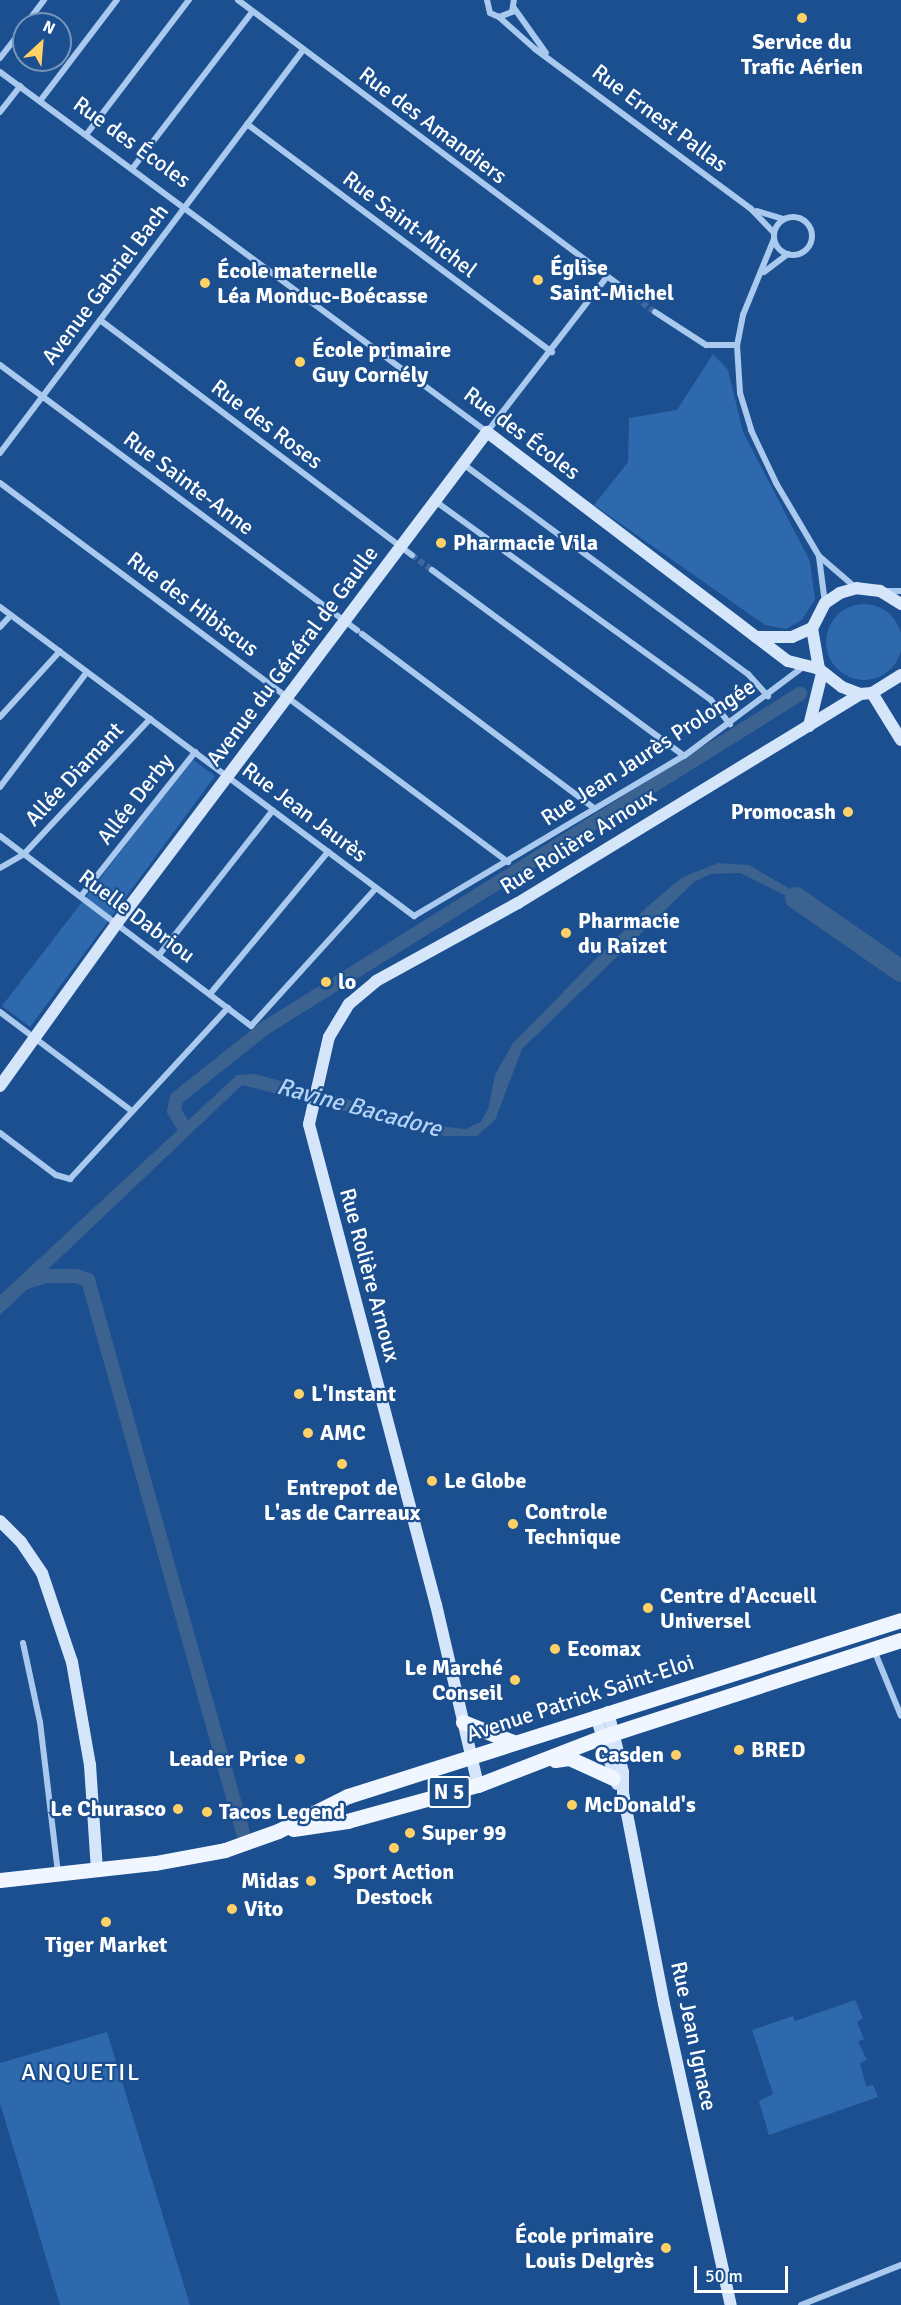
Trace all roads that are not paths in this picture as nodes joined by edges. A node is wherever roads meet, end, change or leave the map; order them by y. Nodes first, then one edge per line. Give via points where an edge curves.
1 (44, 0) edge
2 (117, 0) edge
3 (189, 0) edge
4 (238, 0) edge
5 (487, 0) edge
6 (514, 0) edge
7 (514, 8) junction
8 (35, 12) edge
9 (252, 12) junction
10 (499, 17) junction
11 (12, 42) edge
12 (303, 51) junction
13 (548, 56) junction
14 (0, 58) edge
15 (0, 72) edge
16 (20, 86) junction
17 (40, 101) junction
18 (0, 112) edge
19 (247, 124) junction
20 (86, 135) junction
21 (132, 169) junction
22 (185, 207) junction
23 (751, 208) junction
24 (785, 219) junction
25 (774, 236) junction
26 (788, 254) junction
27 (763, 273) junction
28 (607, 277) junction
29 (628, 292) tunnel mouth
30 (655, 312) tunnel mouth
31 (100, 320) junction
32 (737, 345) junction
33 (552, 351) junction
34 (0, 364) edge
35 (42, 397) junction
36 (487, 432) junction
37 (1, 451) edge
38 (462, 464) junction
39 (0, 483) edge
40 (435, 501) junction
41 (400, 546) junction
42 (412, 555) tunnel mouth
43 (819, 556) junction
44 (432, 570) tunnel mouth
45 (856, 588) junction
46 (880, 591) junction
47 (901, 591) edge
48 (825, 603) junction
49 (901, 604) edge
50 (0, 607) edge
51 (10, 615) junction
52 (344, 620) junction
53 (0, 627) edge
54 (812, 628) junction
55 (756, 637) junction
56 (60, 651) junction
57 (803, 667) junction
58 (821, 671) junction
59 (87, 672) junction
60 (901, 675) edge
61 (866, 693) junction
62 (768, 696) junction
63 (288, 697) junction
64 (0, 717) edge
65 (150, 718) junction
66 (730, 724) junction
67 (809, 726) junction
68 (901, 740) edge
69 (195, 752) junction
70 (684, 756) junction
71 (228, 776) junction
72 (0, 787) edge
73 (595, 809) junction
74 (273, 810) junction
75 (0, 836) edge
76 (328, 852) junction
77 (24, 854) junction
78 (508, 862) junction
79 (0, 868) edge
80 (376, 888) junction
81 (81, 896) junction
82 (117, 923) junction
83 (159, 955) junction
84 (210, 994) junction
85 (228, 1008) junction
86 (0, 1012) edge
87 (35, 1038) junction
88 (0, 1086) edge
89 (132, 1112) junction
90 (0, 1133) edge
91 (0, 1521) edge
92 (901, 1620) edge
93 (901, 1640) edge
94 (23, 1643) dead end
95 (873, 1649) junction
96 (602, 1714) junction
97 (901, 1716) edge
98 (463, 1722) junction
99 (608, 1735) junction
100 (513, 1742) junction
101 (472, 1759) junction
102 (520, 1767) junction
103 (613, 1778) junction
104 (478, 1785) junction
105 (623, 1793) junction
106 (278, 1831) junction
107 (97, 1870) junction
108 (58, 1874) junction
109 (0, 1880) edge
110 (901, 2265) edge
111 (728, 2286) junction
112 (732, 2305) edge
113 (738, 2305) edge
114 (801, 2305) edge

1 - 8 street
2 - 17 street
3 - 20 street
4 - 9 street, Rue des Amandiers
5 - 10 street, Rue Ernest Pallas via 490,13
6 - 7 street
7 - 10 street via 509,15
7 - 13 street, Rue Ernest Pallas
9 - 12 street, Rue des Amandiers
9 - 21 street
10 - 13 street, Rue Ernest Pallas
11 - 14 street
12 - 19 street, Avenue Gabriel Bach
12 - 28 street, Rue des Amandiers
13 - 23 street, Rue Ernest Pallas
15 - 16 street, Rue des Écoles
16 - 17 street, Rue des Écoles
16 - 18 street
17 - 20 street, Rue des Écoles
19 - 22 street, Avenue Gabriel Bach
19 - 33 street, Rue Saint-Michel
20 - 21 street, Rue des Écoles
21 - 22 street, Rue des Écoles
22 - 31 street, Avenue Gabriel Bach
22 - 36 street, Rue des Écoles
23 - 24 street, Rue Ernest Pallas
23 - 25 street, Rue Ernest Pallas
24 - 25 street
24 - 26 street via 803,220 812,235 804,251
25 - 26 street
25 - 27 street
26 - 27 street
27 - 32 street via 743,315
28 - 29 street
28 - 33 street, Avenue du Général de Gaulle
30 - 32 street via 706,345
31 - 35 street, Avenue Gabriel Bach
31 - 41 street, Rue des Roses
32 - 43 street via 740,393 751,430 776,483
33 - 36 street, Avenue du Général de Gaulle
34 - 35 street, Rue Sainte-Anne
35 - 37 street, Avenue Gabriel Bach
35 - 52 street, Rue Sainte-Anne
36 - 38 street, Avenue du Général de Gaulle
36 - 55 street, Rue des Écoles
38 - 40 street, Avenue du Général de Gaulle
38 - 62 street via 748,674
39 - 63 street, Rue des Hibiscus
40 - 41 street, Avenue du Général de Gaulle
40 - 66 street via 711,700
41 - 42 street, Rue des Roses
41 - 52 street, Avenue du Général de Gaulle
43 - 45 street
43 - 48 street
44 - 70 street
45 - 46 street
45 - 48 street
46 - 47 street
46 - 49 street
48 - 54 street
50 - 51 street, Rue Jean Jaurès
51 - 53 street
51 - 56 street, Rue Jean Jaurès
52 - 63 street, Avenue du Général de Gaulle
52 - 73 street, Rue Sainte-Anne
54 - 55 street via 792,637
54 - 58 street
55 - 57 street, Rue des Écoles
56 - 59 street, Rue Jean Jaurès
56 - 64 street
57 - 58 street, Rue des Écoles
57 - 62 street, Rue Jean Jaurès Prolongée
58 - 61 street
58 - 67 street
59 - 65 street, Rue Jean Jaurès
59 - 72 street
60 - 61 street, Rue Rolière Arnoux
61 - 67 street, Rue Rolière Arnoux
61 - 68 street
62 - 66 street, Rue Jean Jaurès Prolongée
63 - 71 street, Avenue du Général de Gaulle
63 - 78 street, Rue des Hibiscus
65 - 69 street, Rue Jean Jaurès
65 - 77 street, Allée Diamant
66 - 70 street, Rue Jean Jaurès Prolongée
67 - 98 street, Rue Rolière Arnoux via 519,903 376,981 349,1004 334,1029 317,1080 309,1124
69 - 71 street, Rue Jean Jaurès
69 - 81 street, Allée Derby
70 - 73 street, Rue Jean Jaurès Prolongée
71 - 74 street, Rue Jean Jaurès
71 - 82 street, Avenue du Général de Gaulle
73 - 78 street, Rue Jean Jaurès Prolongée
74 - 76 street, Rue Jean Jaurès
74 - 83 street
75 - 77 street, Ruelle Dabriou
76 - 80 street, Rue Jean Jaurès
76 - 84 street
77 - 79 street, Allée Diamant
77 - 81 street, Ruelle Dabriou
78 - 80 street, Rue Jean Jaurès via 414,916
80 - 85 street, Ruelle Dabriou via 251,1026
81 - 82 street, Ruelle Dabriou
82 - 83 street, Ruelle Dabriou
82 - 87 street, Avenue du Général de Gaulle
83 - 84 street, Ruelle Dabriou
84 - 85 street, Ruelle Dabriou
85 - 89 street
86 - 87 street
87 - 88 street, Avenue du Général de Gaulle
87 - 89 street
89 - 90 street via 70,1179 56,1175
91 - 107 street via 21,1542 42,1573 72,1662 90,1765
92 - 96 main road, Avenue Patrick Saint-Eloi / N 5
93 - 95 main road, Avenue Patrick Saint-Eloi / N 5
94 - 108 street via 40,1722
95 - 97 street
95 - 99 main road, Avenue Patrick Saint-Eloi / N 5
96 - 99 street, Rue Jean Ignace
96 - 100 main road, Avenue Patrick Saint-Eloi / N 5
98 - 100 main road
98 - 101 street, Rue Rolière Arnoux
99 - 102 main road, Avenue Patrick Saint-Eloi / N 5
99 - 103 street, Rue Jean Ignace
99 - 105 street, Rue Jean Ignace via 623,1772
100 - 101 main road, Avenue Patrick Saint-Eloi / N 5
101 - 104 street, Rue Rolière Arnoux
101 - 106 main road, Avenue Patrick Saint-Eloi / N 5 via 348,1796
102 - 103 main road via 570,1758
102 - 104 main road, Avenue Patrick Saint-Eloi / N 5
103 - 105 street, Rue Jean Ignace
104 - 106 main road, Avenue Patrick Saint-Eloi / N 5 via 347,1821
105 - 111 street, Rue Jean Ignace via 664,2004
106 - 107 main road, Avenue Patrick Saint-Eloi / N 5 via 225,1850
107 - 108 main road, Avenue Patrick Saint-Eloi / N 5
108 - 109 main road, Avenue Patrick Saint-Eloi / N 5
110 - 114 street
111 - 112 street, Rue Jean Ignace
111 - 113 street, Rue Jean Ignace

